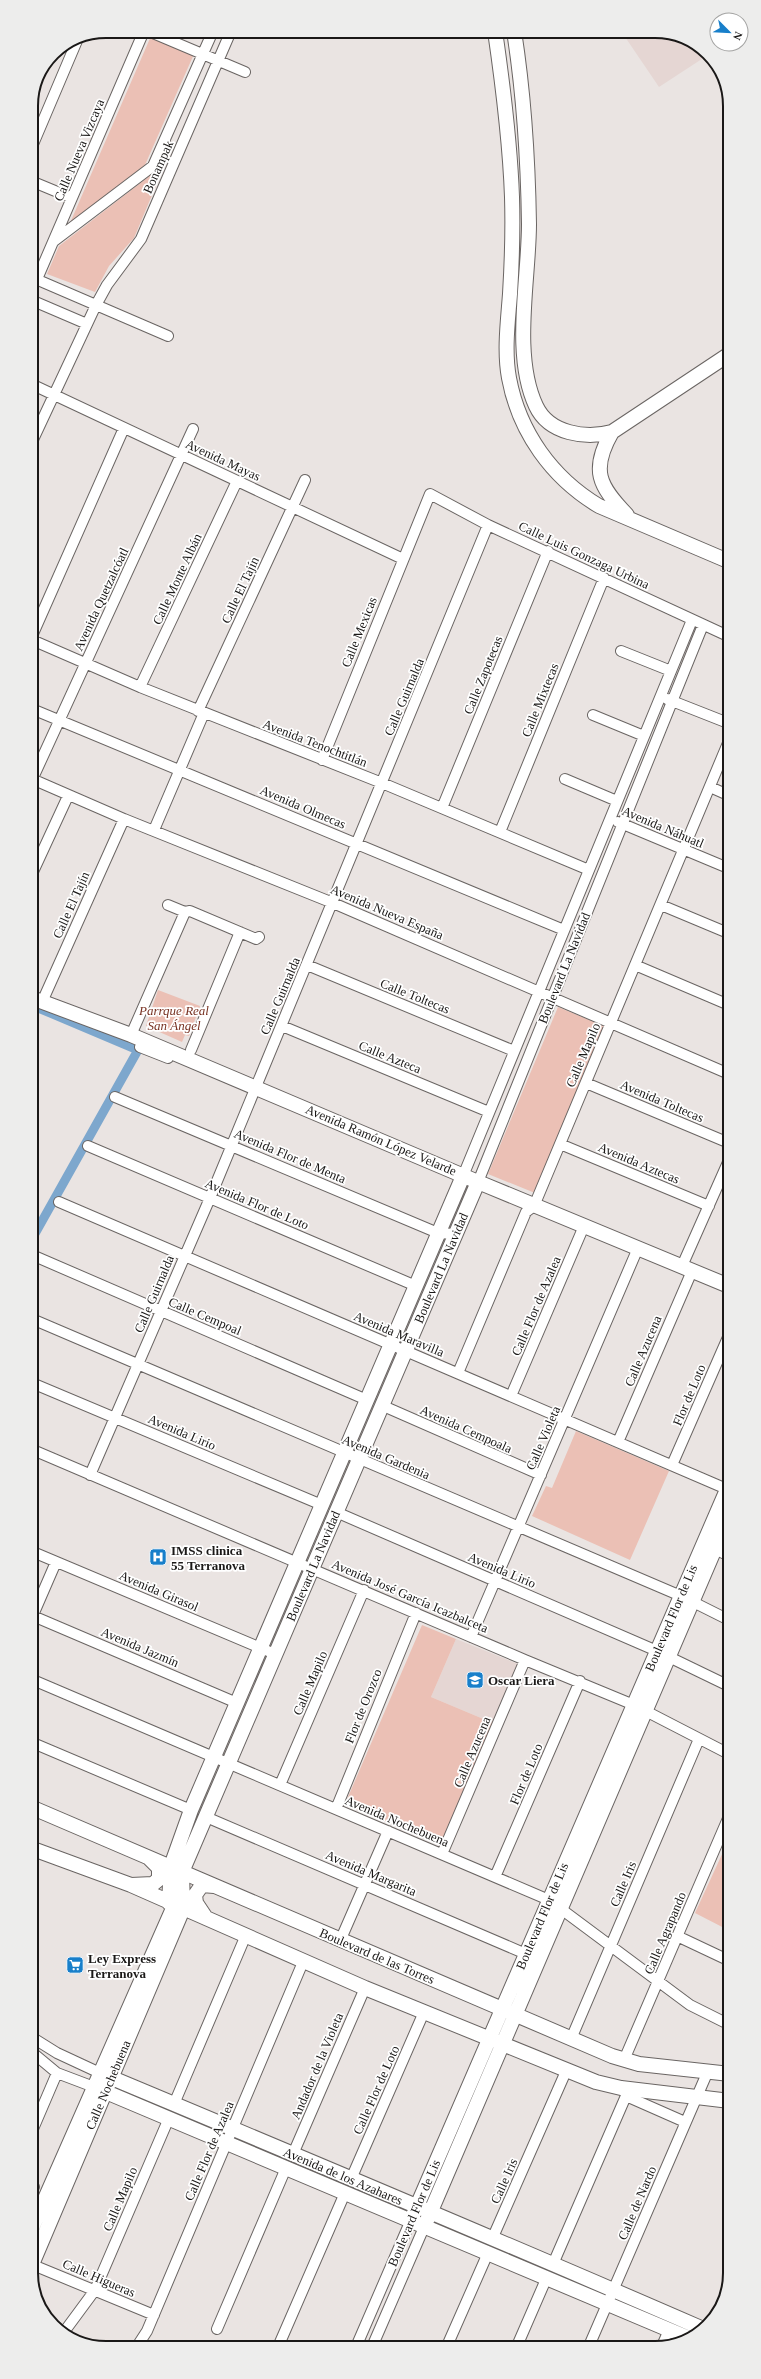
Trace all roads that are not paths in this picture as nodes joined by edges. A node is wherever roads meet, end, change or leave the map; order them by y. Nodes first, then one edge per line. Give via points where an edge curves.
1 (141, 38) edge
2 (165, 38) edge
3 (210, 38) edge
4 (229, 38) edge
5 (497, 38) edge
6 (515, 38) edge
7 (75, 46) edge
8 (203, 54) junction
9 (218, 61) junction
10 (245, 72) dead end
11 (38, 133) edge
12 (38, 184) edge
13 (72, 198) junction
14 (54, 241) junction
15 (38, 271) edge
16 (38, 280) edge
17 (38, 303) edge
18 (96, 305) junction
19 (87, 324) junction
20 (168, 336) dead end
21 (723, 359) edge
22 (38, 387) edge
23 (54, 395) junction
24 (124, 428) junction
25 (38, 429) edge
26 (193, 429) dead end
27 (612, 432) junction
28 (181, 455) junction
29 (305, 480) dead end
30 (237, 481) junction
31 (430, 494) joint
32 (292, 507) junction
33 (630, 518) junction
34 (488, 525) junction
35 (548, 551) junction
36 (403, 559) junction
37 (723, 559) edge
38 (604, 578) junction
39 (692, 620) junction
40 (38, 622) edge
41 (703, 625) junction
42 (723, 634) edge
43 (38, 643) edge
44 (620, 651) dead end
45 (85, 663) junction
46 (671, 671) junction
47 (140, 687) junction
48 (660, 697) junction
49 (673, 702) junction
50 (38, 711) edge
51 (201, 712) junction
52 (593, 715) dead end
53 (59, 720) junction
54 (723, 721) edge
55 (644, 736) junction
56 (723, 755) edge
57 (322, 760) junction
58 (38, 767) edge
59 (180, 770) junction
60 (565, 779) dead end
61 (38, 783) edge
62 (382, 783) junction
63 (710, 787) junction
64 (723, 793) edge
65 (68, 796) junction
66 (617, 801) junction
67 (442, 808) junction
68 (124, 819) junction
69 (610, 819) junction
70 (622, 824) junction
71 (154, 830) junction
72 (500, 832) junction
73 (357, 844) junction
74 (684, 849) junction
75 (38, 861) edge
76 (723, 866) edge
77 (589, 870) junction
78 (333, 903) junction
79 (168, 905) dead end
80 (661, 905) junction
81 (185, 912) junction
82 (564, 930) junction
83 (723, 931) edge
84 (240, 932) junction
85 (259, 937) dead end
86 (307, 965) junction
87 (635, 965) junction
88 (539, 992) junction
89 (552, 997) junction
90 (38, 998) edge
91 (38, 1000) edge
92 (723, 1003) edge
93 (611, 1023) junction
94 (282, 1026) junction
95 (131, 1035) junction
96 (140, 1047) dead end
97 (191, 1050) dead end
98 (514, 1051) junction
99 (723, 1071) edge
100 (586, 1083) junction
101 (255, 1090) junction
102 (115, 1097) dead end
103 (489, 1112) junction
104 (723, 1140) edge
105 (560, 1144) junction
106 (88, 1146) dead end
107 (232, 1146) junction
108 (723, 1174) edge
109 (463, 1176) junction
110 (478, 1182) junction
111 (210, 1198) junction
112 (59, 1202) dead end
113 (534, 1206) junction
114 (709, 1206) junction
115 (584, 1226) junction
116 (438, 1234) junction
117 (455, 1234) junction
118 (638, 1248) junction
119 (185, 1256) junction
120 (38, 1258) edge
121 (687, 1268) junction
122 (723, 1283) edge
123 (416, 1286) junction
124 (161, 1311) junction
125 (38, 1322) edge
126 (391, 1344) junction
127 (723, 1349) edge
128 (405, 1350) junction
129 (138, 1364) junction
130 (458, 1373) junction
131 (38, 1386) edge
132 (511, 1396) junction
133 (367, 1400) junction
134 (382, 1406) junction
135 (114, 1418) junction
136 (565, 1419) junction
137 (618, 1442) junction
138 (38, 1453) edge
139 (344, 1453) junction
140 (358, 1460) junction
141 (672, 1465) junction
142 (90, 1475) junction
143 (541, 1476) junction
144 (723, 1486) edge
145 (723, 1504) edge
146 (322, 1505) junction
147 (336, 1512) junction
148 (519, 1527) junction
149 (723, 1530) edge
150 (715, 1549) junction
151 (723, 1553) edge
152 (38, 1554) edge
153 (56, 1562) junction
154 (297, 1562) junction
155 (312, 1568) junction
156 (495, 1582) junction
157 (364, 1590) junction
158 (687, 1599) junction
159 (38, 1603) edge
160 (416, 1613) junction
161 (38, 1617) edge
162 (723, 1617) edge
163 (471, 1637) junction
164 (260, 1648) junction
165 (275, 1654) junction
166 (663, 1654) junction
167 (524, 1660) junction
168 (580, 1681) junction
169 (38, 1682) edge
170 (723, 1683) edge
171 (237, 1703) junction
172 (639, 1708) junction
173 (699, 1739) junction
174 (38, 1745) edge
175 (723, 1751) edge
176 (214, 1757) junction
177 (229, 1764) junction
178 (280, 1785) junction
179 (336, 1809) junction
180 (38, 1810) edge
181 (191, 1810) junction
182 (206, 1817) junction
183 (388, 1831) junction
184 (723, 1832) edge
185 (38, 1851) edge
186 (442, 1854) junction
187 (147, 1856) junction
188 (176, 1869) junction
189 (496, 1877) junction
190 (365, 1884) junction
191 (131, 1885) junction
192 (216, 1886) junction
193 (555, 1903) junction
194 (175, 1906) junction
195 (206, 1918) junction
196 (246, 1935) junction
197 (677, 1936) junction
198 (340, 1941) junction
199 (611, 1944) junction
200 (526, 1954) junction
201 (723, 1957) edge
202 (303, 1962) junction
203 (658, 1981) junction
204 (365, 1988) junction
205 (424, 2012) junction
206 (508, 2013) junction
207 (723, 2022) edge
208 (489, 2039) junction
209 (571, 2039) junction
210 (38, 2041) edge
211 (502, 2045) junction
212 (38, 2057) edge
213 (624, 2060) junction
214 (567, 2069) junction
215 (708, 2071) junction
216 (57, 2073) junction
217 (723, 2073) edge
218 (106, 2075) junction
219 (100, 2089) junction
220 (628, 2093) junction
221 (696, 2097) junction
222 (723, 2100) edge
223 (174, 2104) junction
224 (38, 2117) edge
225 (168, 2118) junction
226 (685, 2122) junction
227 (233, 2129) junction
228 (227, 2143) junction
229 (293, 2154) junction
230 (286, 2168) junction
231 (351, 2178) junction
232 (345, 2193) junction
233 (413, 2213) junction
234 (38, 2216) edge
235 (427, 2219) junction
236 (493, 2237) junction
237 (38, 2252) edge
238 (488, 2253) junction
239 (553, 2264) junction
240 (38, 2265) edge
241 (547, 2278) junction
242 (95, 2290) junction
243 (614, 2290) junction
244 (608, 2304) junction
245 (154, 2315) junction
246 (697, 2326) edge
247 (67, 2328) edge
248 (217, 2329) dead end
249 (668, 2330) junction
250 (681, 2336) edge
251 (664, 2340) edge
252 (141, 2341) edge
253 (281, 2341) edge
254 (359, 2341) edge
255 (375, 2341) edge
256 (449, 2341) edge
257 (519, 2341) edge
258 (591, 2341) edge

1 - 13 street, Calle Nueva Vizcaya
2 - 8 street
3 - 8 street, Bonampak
4 - 9 street, Bonampak
5 - 33 street via 505,94 511,182 513,252 508,332 509,377 514,396 528,432 561,477 582,496 599,506
6 - 27 street via 524,92 527,149 529,226 524,360 529,388 543,416 568,432 588,437
7 - 11 street
8 - 9 street
8 - 14 street, Bonampak via 153,166
9 - 10 street
9 - 18 street, Bonampak via 141,239 107,285
12 - 13 street
13 - 14 street, Calle Nueva Vizcaya
14 - 15 street, Calle Nueva Vizcaya
16 - 18 street
17 - 19 street
18 - 19 street, Bonampak
18 - 20 street
19 - 23 street, Bonampak
21 - 27 street
22 - 23 street, Avenida Mayas
23 - 24 street, Avenida Mayas
23 - 25 street, Bonampak
24 - 28 street, Avenida Mayas
24 - 40 street
26 - 28 street, Avenida Quetzalcóatl
27 - 33 street via 602,449 601,479 610,496
28 - 30 street, Avenida Mayas
28 - 45 street, Avenida Quetzalcóatl
29 - 32 street, Calle El Tajín
30 - 32 street, Avenida Mayas
30 - 47 street, Calle Monte Albán
31 - 34 street, Calle Luis Gonzaga Urbina
31 - 36 street, Calle Mexicas
32 - 36 street, Avenida Mayas
32 - 51 street, Calle El Tajín
33 - 37 street
34 - 35 street, Calle Luis Gonzaga Urbina
34 - 62 street, Calle Guirnalda
35 - 38 street, Calle Luis Gonzaga Urbina
35 - 67 street, Calle Zapotecas
36 - 57 street, Calle Mexicas
38 - 39 street, Calle Luis Gonzaga Urbina
38 - 72 street, Calle Mixtecas
39 - 41 street, Calle Luis Gonzaga Urbina
39 - 46 street, Boulevard La Navidad
41 - 42 street, Calle Luis Gonzaga Urbina
41 - 49 street, Boulevard La Navidad
43 - 45 street, Avenida Tenochtitlán
44 - 46 street
45 - 47 street, Avenida Tenochtitlán
45 - 53 street, Avenida Quetzalcóatl
46 - 48 street, Boulevard La Navidad
47 - 51 street, Avenida Tenochtitlán
48 - 49 street
48 - 55 street, Boulevard La Navidad
49 - 54 street
49 - 70 street, Boulevard La Navidad
50 - 53 street, Avenida Olmecas
51 - 57 street, Avenida Tenochtitlán
51 - 59 street, Calle El Tajín
52 - 55 street
53 - 58 street, Avenida Quetzalcóatl
53 - 59 street, Avenida Olmecas
55 - 66 street, Boulevard La Navidad
56 - 63 street, Calle Mapilo
57 - 62 street, Avenida Tenochtitlán
59 - 71 street, Calle El Tajín
59 - 73 street, Avenida Olmecas
60 - 66 street
61 - 65 street, Avenida Nueva España
62 - 67 street, Avenida Tenochtitlán
62 - 73 street, Calle Guirnalda
63 - 64 street
63 - 74 street, Calle Mapilo
65 - 68 street, Avenida Nueva España
65 - 75 street
66 - 69 street, Boulevard La Navidad
67 - 72 street, Avenida Tenochtitlán
68 - 71 street, Avenida Nueva España
68 - 90 street, Calle El Tajín
69 - 70 street, Avenida Náhuatl
69 - 77 street, Boulevard La Navidad
70 - 74 street, Avenida Náhuatl
70 - 89 street, Boulevard La Navidad
71 - 78 street, Avenida Nueva España
72 - 77 street, Avenida Tenochtitlán
73 - 78 street, Calle Guirnalda
73 - 82 street, Avenida Olmecas
74 - 76 street, Avenida Náhuatl
74 - 80 street, Calle Mapilo
77 - 82 street, Boulevard La Navidad
78 - 86 street, Calle Guirnalda
78 - 88 street, Avenida Nueva España
79 - 81 street
80 - 83 street
80 - 87 street, Calle Mapilo
81 - 84 street via 190,910
81 - 95 street
82 - 88 street, Boulevard La Navidad
84 - 85 street via 256,939
84 - 97 street
86 - 94 street, Calle Guirnalda
86 - 98 street, Calle Toltecas
87 - 92 street
87 - 93 street, Calle Mapilo
88 - 89 street, Avenida Nueva España
88 - 98 street, Boulevard La Navidad
89 - 93 street, Avenida Nueva España
89 - 110 street, Boulevard La Navidad
91 - 95 street, Avenida Ramón López Velarde
93 - 99 street, Avenida Nueva España
93 - 100 street, Calle Mapilo
94 - 101 street, Calle Guirnalda
94 - 103 street, Calle Azteca
95 - 101 street, Avenida Ramón López Velarde
96 - 101 street
98 - 103 street, Boulevard La Navidad
100 - 104 street, Avenida Toltecas
100 - 105 street, Calle Mapilo
101 - 107 street, Calle Guirnalda
101 - 109 street, Avenida Ramón López Velarde
102 - 107 street, Avenida Flor de Menta
103 - 109 street, Boulevard La Navidad
105 - 113 street, Calle Mapilo
105 - 114 street, Avenida Aztecas
106 - 111 street, Avenida Flor de Loto
107 - 111 street, Calle Guirnalda
107 - 116 street, Avenida Flor de Menta
108 - 114 street, Calle Azucena
109 - 110 street, Avenida Ramón López Velarde
109 - 116 street, Boulevard La Navidad
110 - 113 street, Avenida Ramón López Velarde
110 - 117 street, Boulevard La Navidad
111 - 119 street, Calle Guirnalda
111 - 123 street, Avenida Flor de Loto
112 - 119 street, Avenida Maravilla
113 - 115 street, Avenida Ramón López Velarde
113 - 130 street, Calle Mapilo via 526,1212
114 - 121 street, Calle Azucena
115 - 118 street, Avenida Ramón López Velarde
115 - 132 street, Calle Flor de Azalea
116 - 117 street, Avenida Flor de Menta
116 - 123 street, Boulevard La Navidad
117 - 128 street, Boulevard La Navidad
118 - 121 street, Avenida Ramón López Velarde
118 - 136 street, Calle Violeta
119 - 124 street, Calle Guirnalda
119 - 126 street, Avenida Maravilla
120 - 124 street, Calle Cempoal
121 - 122 street, Avenida Ramón López Velarde
121 - 137 street, Calle Azucena
123 - 126 street, Boulevard La Navidad
124 - 129 street, Calle Guirnalda
124 - 133 street, Calle Cempoal
125 - 129 street, Avenida Gardenia
126 - 128 street, Avenida Maravilla
126 - 133 street, Boulevard La Navidad
127 - 141 street, Flor de Loto
128 - 130 street, Avenida Maravilla
128 - 134 street, Boulevard La Navidad
129 - 135 street, Calle Guirnalda
129 - 139 street, Avenida Gardenia
130 - 132 street, Avenida Maravilla
131 - 135 street, Avenida Lirio
132 - 136 street, Avenida Maravilla
133 - 139 street, Boulevard La Navidad
134 - 140 street, Boulevard La Navidad
134 - 143 street, Avenida Cempoala
135 - 142 street, Calle Guirnalda
135 - 146 street, Avenida Lirio
136 - 137 street, Avenida Maravilla
136 - 143 street, Calle Violeta
137 - 141 street, Avenida Maravilla
138 - 142 street, Avenida José García Icazbalceta
139 - 140 street, Avenida Gardenia
139 - 146 street, Boulevard La Navidad
140 - 147 street, Boulevard La Navidad
140 - 148 street, Avenida Gardenia
141 - 144 street, Avenida Maravilla
142 - 154 street, Avenida José García Icazbalceta
143 - 148 street, Calle Violeta
145 - 158 street, Boulevard Flor de Lis
146 - 154 street, Boulevard La Navidad
147 - 155 street, Boulevard La Navidad
147 - 156 street, Avenida Lirio
148 - 156 street, Calle Violeta
148 - 158 street, Avenida Gardenia
149 - 150 street, Boulevard Flor de Lis
150 - 151 street
150 - 158 street, Boulevard Flor de Lis
152 - 153 street, Avenida Girasol
153 - 159 street
153 - 164 street, Avenida Girasol
154 - 155 street, Avenida José García Icazbalceta
154 - 164 street, Boulevard La Navidad
155 - 157 street, Avenida José García Icazbalceta
155 - 165 street, Boulevard La Navidad
156 - 163 street, Calle Violeta
156 - 166 street, Avenida Lirio
157 - 160 street, Avenida José García Icazbalceta
157 - 178 street, Calle Mapilo
158 - 162 street, Avenida Gardenia
158 - 166 street, Boulevard Flor de Lis
160 - 163 street, Avenida José García Icazbalceta
160 - 179 street, Flor de Orozco
161 - 171 street, Avenida Jazmín
163 - 167 street, Avenida José García Icazbalceta
164 - 165 street, Avenida Girasol
164 - 171 street, Boulevard La Navidad
165 - 177 street, Boulevard La Navidad
166 - 170 street, Avenida Lirio
166 - 172 street, Boulevard Flor de Lis
167 - 168 street, Avenida José García Icazbalceta
167 - 186 street, Calle Azucena
168 - 172 street, Avenida José García Icazbalceta
168 - 189 street, Flor de Loto
169 - 176 street, Avenida Nochebuena
171 - 176 street, Boulevard La Navidad
172 - 173 street, Avenida José García Icazbalceta
172 - 193 street, Boulevard Flor de Lis
173 - 175 street, Avenida José García Icazbalceta
173 - 199 street, Calle Iris
174 - 181 street
176 - 177 street, Avenida Nochebuena
176 - 181 street, Boulevard La Navidad
177 - 178 street, Avenida Nochebuena
177 - 182 street, Boulevard La Navidad
178 - 179 street, Avenida Nochebuena
179 - 183 street, Avenida Nochebuena
180 - 187 street, Boulevard de las Torres
181 - 188 street, Boulevard La Navidad
182 - 188 street, Boulevard La Navidad
182 - 190 street, Avenida Margarita
183 - 186 street, Avenida Nochebuena
183 - 190 street
184 - 197 street, Calle Agrapando
185 - 191 street
186 - 189 street, Avenida Nochebuena
187 - 188 street, Boulevard de las Torres
187 - 191 street via 159,1868 159,1879 153,1884
188 - 192 street, Boulevard de las Torres
188 - 194 street, Boulevard La Navidad
189 - 193 street, Avenida Nochebuena
190 - 198 street
190 - 200 street, Avenida Margarita
191 - 194 street
192 - 195 street via 202,1885 195,1895 196,1903
192 - 198 street, Boulevard de las Torres
193 - 199 street, Avenida Nochebuena
193 - 200 street, Boulevard Flor de Lis
193 - 206 street, Boulevard Flor de Lis
194 - 195 street
194 - 218 street, Calle Nochebuena
195 - 196 street
196 - 202 street
196 - 223 street
197 - 201 street
197 - 203 street, Calle Agrapando
198 - 206 street, Boulevard de las Torres
199 - 203 street, Avenida Nochebuena
199 - 209 street, Calle Iris
200 - 206 street, Boulevard Flor de Lis
202 - 204 street
202 - 227 street, Calle Flor de Azalea
203 - 207 street, Avenida Nochebuena via 690,2005
203 - 213 street, Calle Agrapando
204 - 205 street
204 - 229 street, Andador de la Violeta
205 - 208 street
205 - 231 street, Calle Flor de Loto
206 - 208 street, Boulevard Flor de Lis
206 - 209 street, Boulevard de las Torres
206 - 211 street, Boulevard Flor de Lis
208 - 211 street
208 - 233 street, Boulevard Flor de Lis
209 - 213 street, Boulevard de las Torres
210 - 218 street, Avenida de los Azahares via 57,2053
211 - 214 street
211 - 235 street, Boulevard Flor de Lis
212 - 216 street, Avenida de los Azahares
213 - 215 street, Boulevard de las Torres via 639,2064
214 - 220 street
214 - 236 street, Calle Iris
215 - 217 street, Boulevard de las Torres
215 - 221 street, Calle de Nardo
216 - 219 street, Avenida de los Azahares
216 - 224 street
218 - 219 street, Calle Nochebuena
218 - 223 street, Avenida de los Azahares
219 - 225 street, Avenida de los Azahares
219 - 234 street, Calle Nochebuena
219 - 237 street, Calle Nochebuena
220 - 221 street
220 - 226 street
220 - 239 street
221 - 222 street
221 - 226 street, Calle de Nardo
223 - 227 street, Avenida de los Azahares
225 - 228 street, Avenida de los Azahares
225 - 242 street, Calle Mapilo
226 - 243 street, Calle de Nardo
227 - 228 street, Calle Flor de Azalea
227 - 229 street, Avenida de los Azahares
228 - 230 street, Avenida de los Azahares
228 - 245 street, Calle Flor de Azalea
229 - 231 street, Avenida de los Azahares
230 - 232 street, Avenida de los Azahares
230 - 248 street
231 - 233 street, Avenida de los Azahares
232 - 233 street, Avenida de los Azahares
232 - 253 street
233 - 235 street, Avenida de los Azahares
233 - 254 street, Boulevard Flor de Lis
235 - 236 street, Avenida de los Azahares
235 - 238 street, Avenida de los Azahares
235 - 255 street, Boulevard Flor de Lis
236 - 239 street, Avenida de los Azahares
238 - 241 street, Avenida de los Azahares
238 - 256 street
239 - 243 street, Avenida de los Azahares
240 - 242 street, Calle Higueras
241 - 244 street, Avenida de los Azahares
241 - 257 street
242 - 245 street, Calle Higueras
242 - 247 street, Calle Mapilo
243 - 244 street, Calle de Nardo
243 - 246 street, Avenida de los Azahares
244 - 249 street, Avenida de los Azahares
244 - 258 street, Calle de Nardo
245 - 252 street, Calle Flor de Azalea
249 - 250 street, Avenida de los Azahares
249 - 251 street

